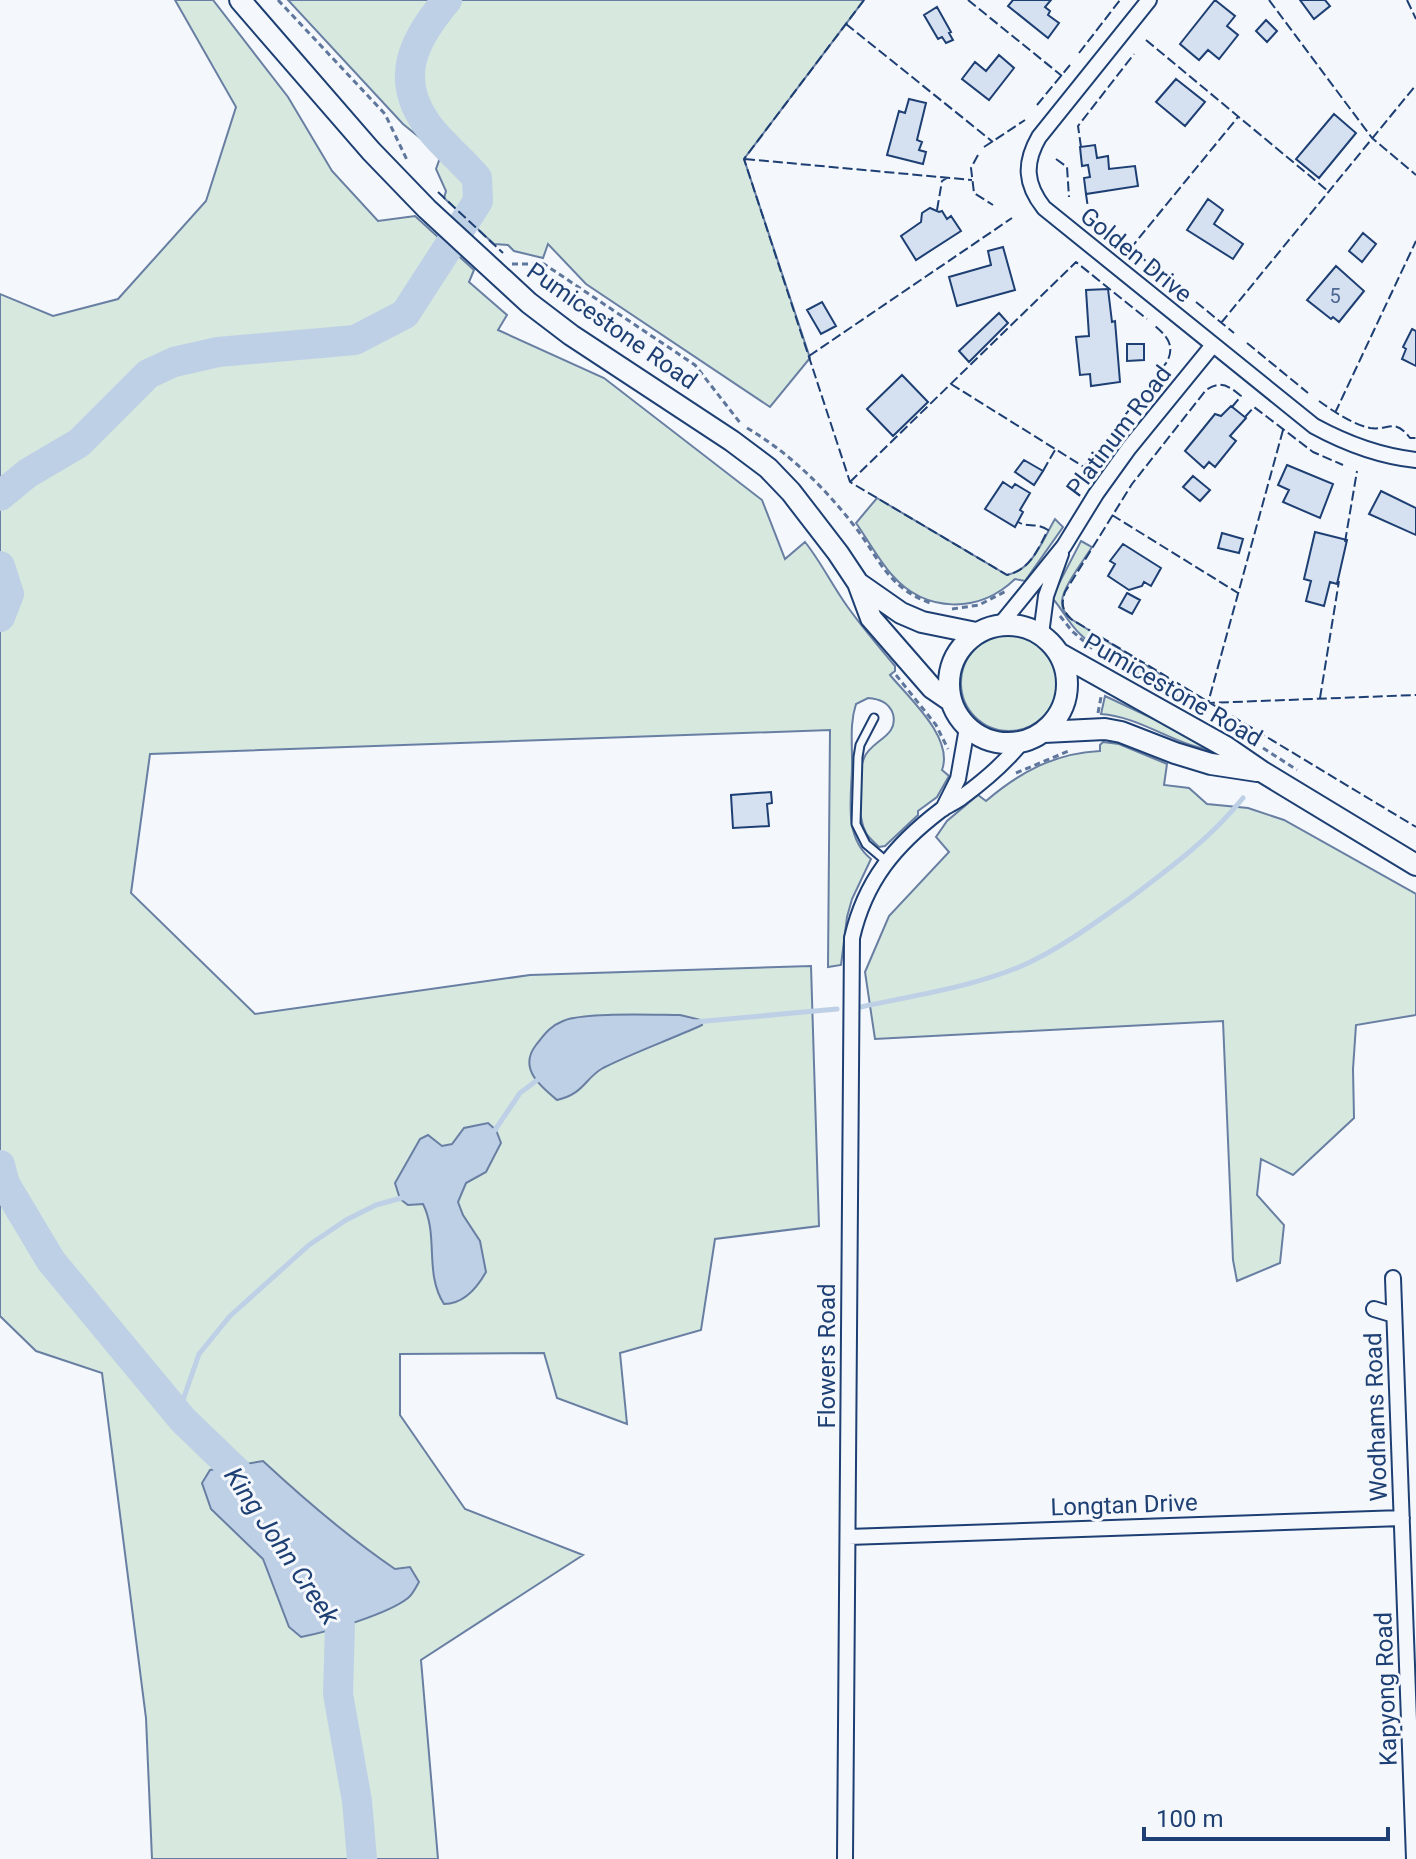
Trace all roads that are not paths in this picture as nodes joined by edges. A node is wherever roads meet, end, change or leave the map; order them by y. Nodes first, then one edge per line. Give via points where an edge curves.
1 (240, 0) edge
2 (1149, 0) edge
3 (1213, 345) junction
4 (1416, 460) edge
5 (1064, 546) junction
6 (858, 583) junction
7 (1000, 625) junction
8 (976, 633) junction
9 (1041, 634) junction
10 (1060, 654) junction
11 (951, 701) junction
12 (874, 718) dead end
13 (967, 728) junction
14 (1044, 732) junction
15 (1021, 743) junction
16 (1261, 771) junction
17 (942, 809) junction
18 (886, 861) junction
19 (1416, 865) edge
20 (1393, 1278) dead end
21 (1374, 1309) dead end
22 (1394, 1315) junction
23 (1402, 1518) junction
24 (848, 1537) junction
25 (845, 1859) edge
26 (1414, 1859) edge

1 - 6 main road, Pumicestone Road via 427,209 571,335 768,468 814,520
2 - 3 street, Golden Drive via 1039,137 1031,151 1030,187 1044,208
3 - 4 street, Golden Drive via 1314,426 1368,451
3 - 5 street, Platinum Road via 1129,448
5 - 7 street, Platinum Road
5 - 9 street, Platinum Road via 1045,598
6 - 8 main road, Pumicestone Road via 901,613 934,626
6 - 11 main road, Pumicestone Road via 871,618 932,688
7 - 8 main road
7 - 9 main road
8 - 11 main road via 952,663
9 - 10 main road
10 - 14 main road via 1066,670 1064,704
10 - 16 main road, Pumicestone Road
11 - 13 main road
12 - 18 lane via 860,745 856,824 866,844
13 - 15 main road via 1001,744
13 - 17 street, Flowers Road via 959,774
14 - 15 main road
14 - 16 main road, Pumicestone Road via 1121,732 1211,764
15 - 17 street, Flowers Road via 1005,763
16 - 19 main road, Pumicestone Road
17 - 18 street, Flowers Road
18 - 24 street, Flowers Road via 866,893 852,938
20 - 22 street, Wodhams Road
21 - 22 street, Wodhams Road
22 - 23 street, Wodhams Road
23 - 24 street, Longtan Drive
23 - 26 street, Kapyong Road
24 - 25 street, Flowers Road

